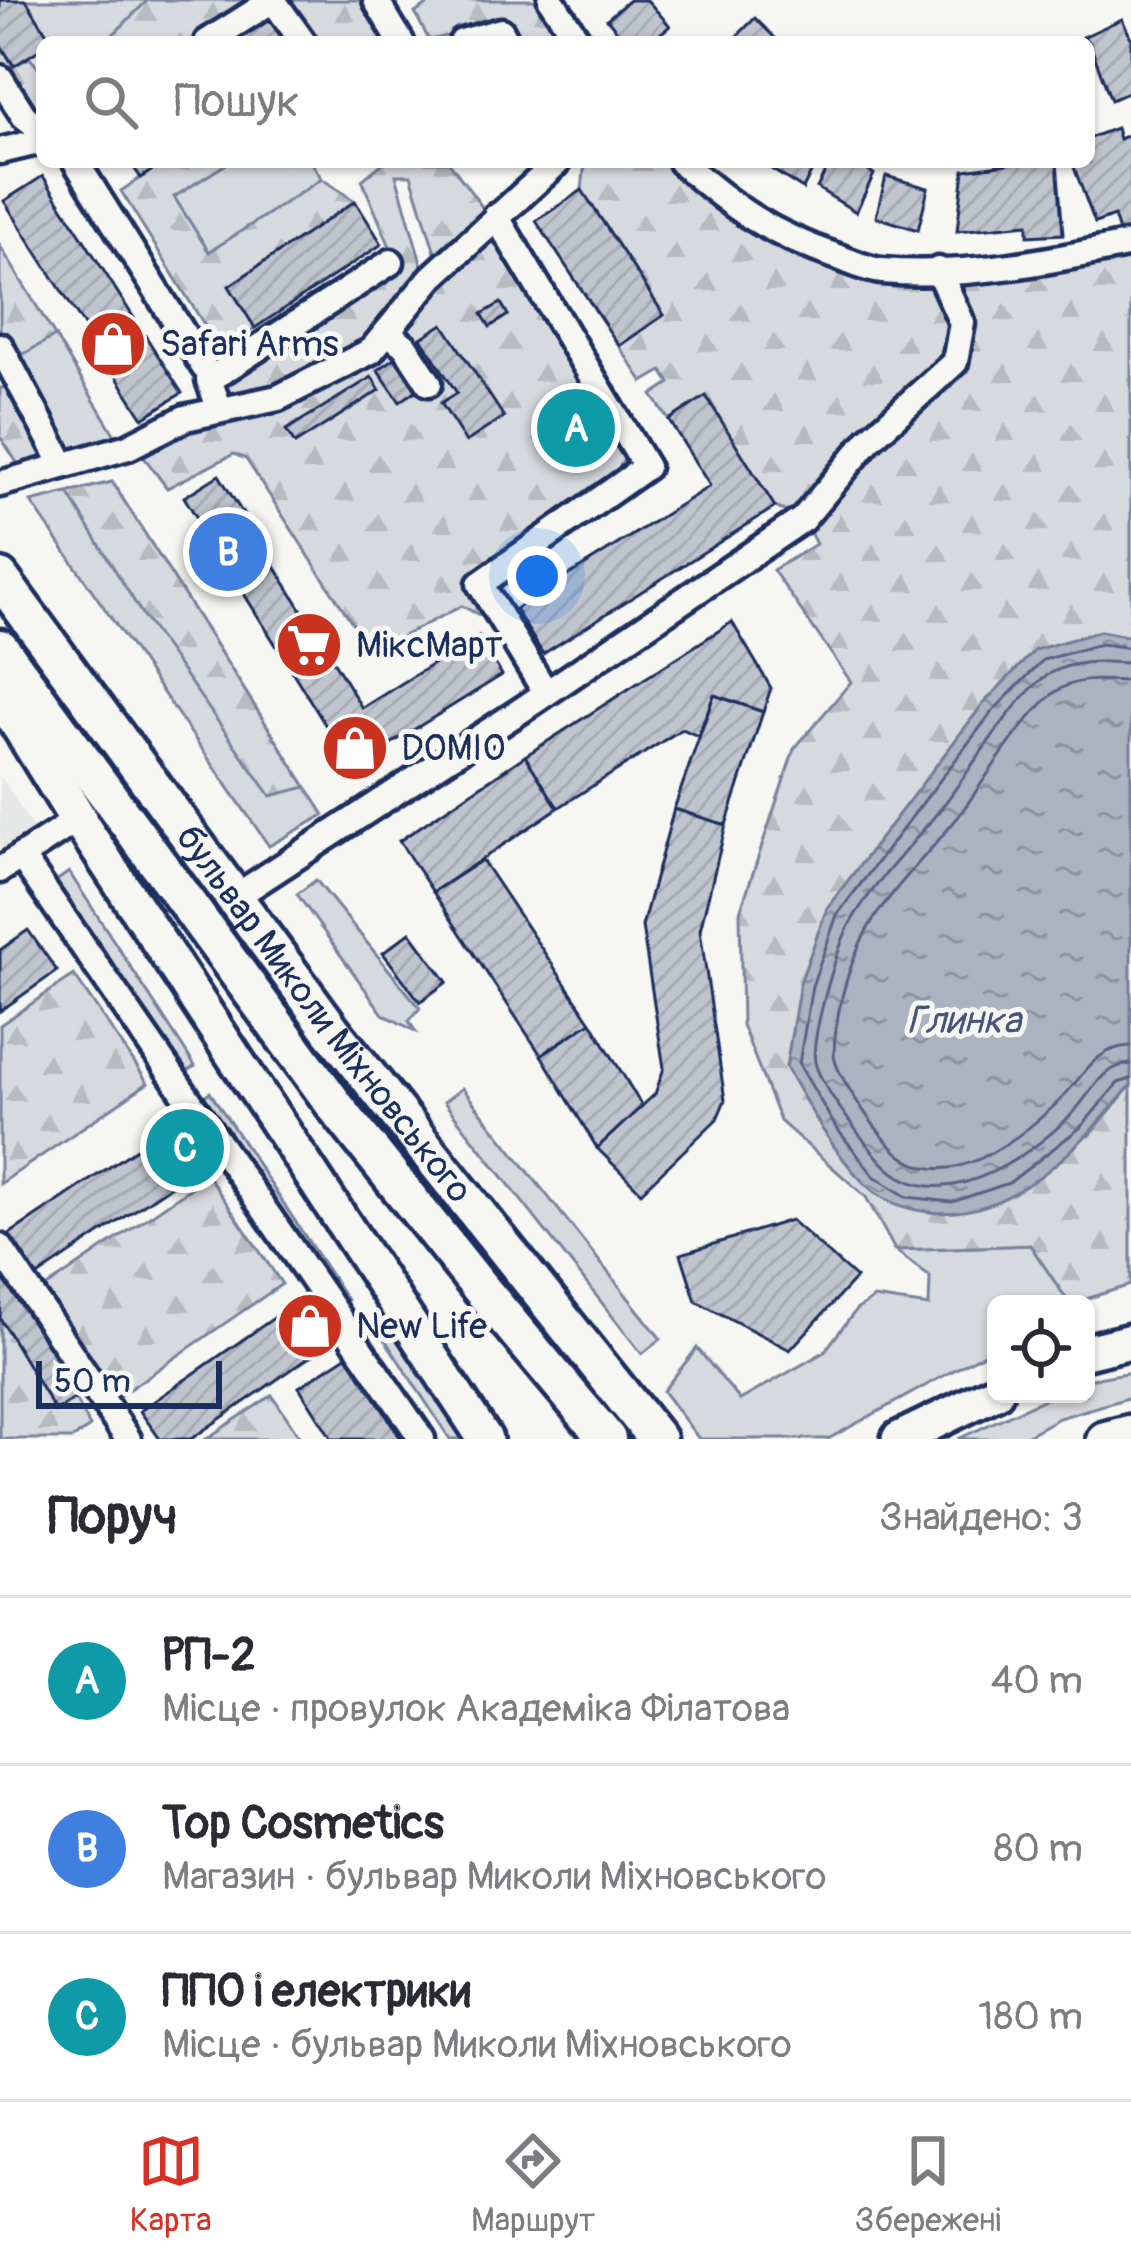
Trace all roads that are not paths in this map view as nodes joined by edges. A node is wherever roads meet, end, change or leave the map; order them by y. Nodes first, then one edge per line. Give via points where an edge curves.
1 (376, 0) edge
2 (551, 0) edge
3 (217, 36) edge
4 (299, 36) edge
5 (397, 36) edge
6 (575, 36) edge
7 (0, 78) edge
8 (36, 125) edge
9 (36, 142) edge
10 (0, 151) edge
11 (80, 168) edge
12 (551, 168) edge
13 (688, 168) edge
14 (496, 216) junction
15 (1131, 244) edge
16 (391, 262) dead end
17 (938, 270) junction
18 (387, 332) junction
19 (0, 346) edge
20 (204, 367) dead end
21 (429, 383) dead end
22 (220, 410) junction
23 (58, 455) dead end
24 (0, 484) edge
25 (0, 578) edge
26 (0, 648) edge
27 (546, 692) junction
28 (0, 693) edge
29 (78, 819) junction
30 (10, 863) edge
31 (232, 898) junction
32 (0, 1247) edge
33 (1131, 1342) edge
34 (1095, 1350) edge
35 (987, 1396) edge
36 (650, 1431) edge
37 (1131, 1432) edge
38 (483, 1438) edge
39 (128, 1439) edge
40 (422, 1439) edge
41 (607, 1439) edge
42 (899, 1439) edge
43 (1104, 1439) edge

1 - 5 street
2 - 6 street
3 - 4 street via 274,0
7 - 8 street
9 - 10 street
11 - 20 street
12 - 14 street
13 - 17 street via 733,208 804,245 878,271
14 - 18 street
14 - 27 street via 646,467 480,584
15 - 17 street via 1052,261
16 - 22 street via 209,380
17 - 27 street via 962,323 955,362 869,440 803,519
18 - 21 street
18 - 22 street via 371,351 278,398
19 - 23 street
22 - 24 street
25 - 31 highway, бульвар Миколи Міхновського
26 - 41 highway, бульвар Миколи Міхновського via 350,1125
27 - 31 street
28 - 29 highway
29 - 30 street
29 - 38 main road
30 - 40 street
31 - 36 highway, бульвар Миколи Міхновського
32 - 39 street
33 - 34 main road
35 - 42 main road
37 - 43 main road

